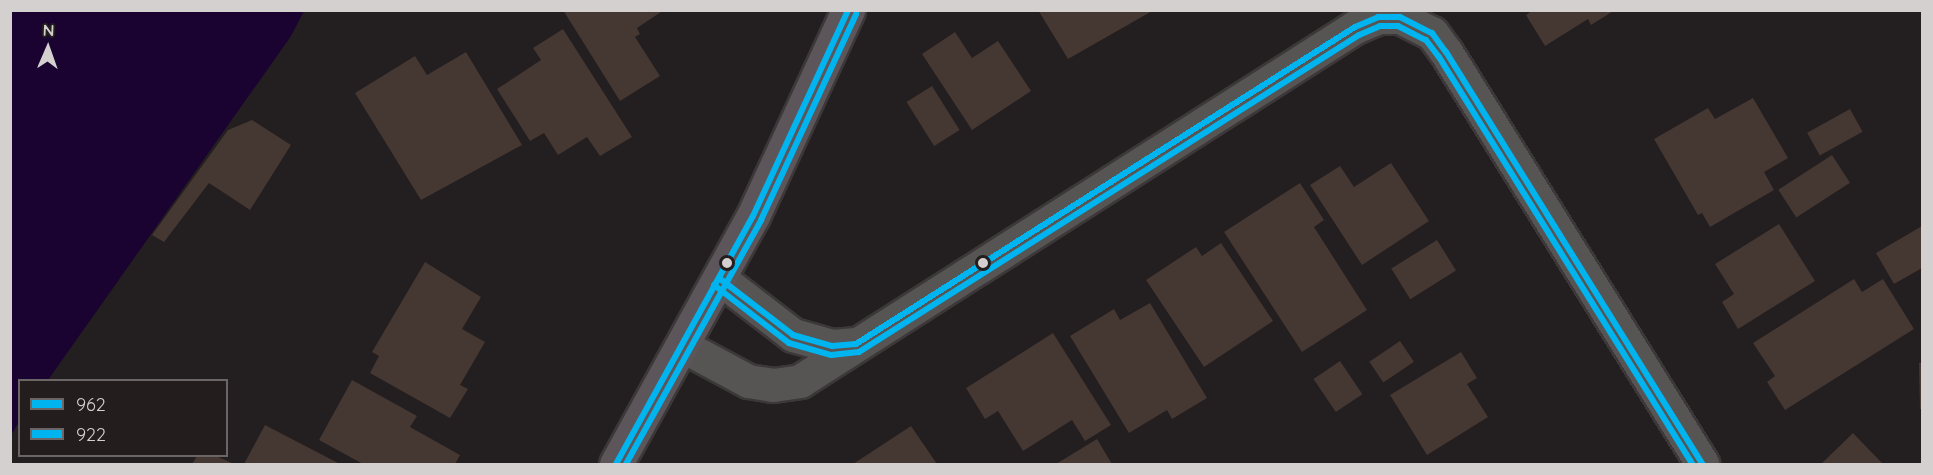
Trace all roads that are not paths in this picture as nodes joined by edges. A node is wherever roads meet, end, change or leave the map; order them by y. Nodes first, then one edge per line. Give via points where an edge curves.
1 (848, 10) edge
2 (719, 278) junction
3 (856, 344) junction
4 (683, 346) junction
5 (616, 465) edge
6 (1702, 465) edge

1 - 2 main road via 795,131
2 - 3 street via 793,335 832,346
2 - 4 main road
3 - 4 street via 824,369 800,381 773,385 748,381
3 - 6 street via 1355,27 1378,16 1400,16 1432,33 1446,52
4 - 5 main road

